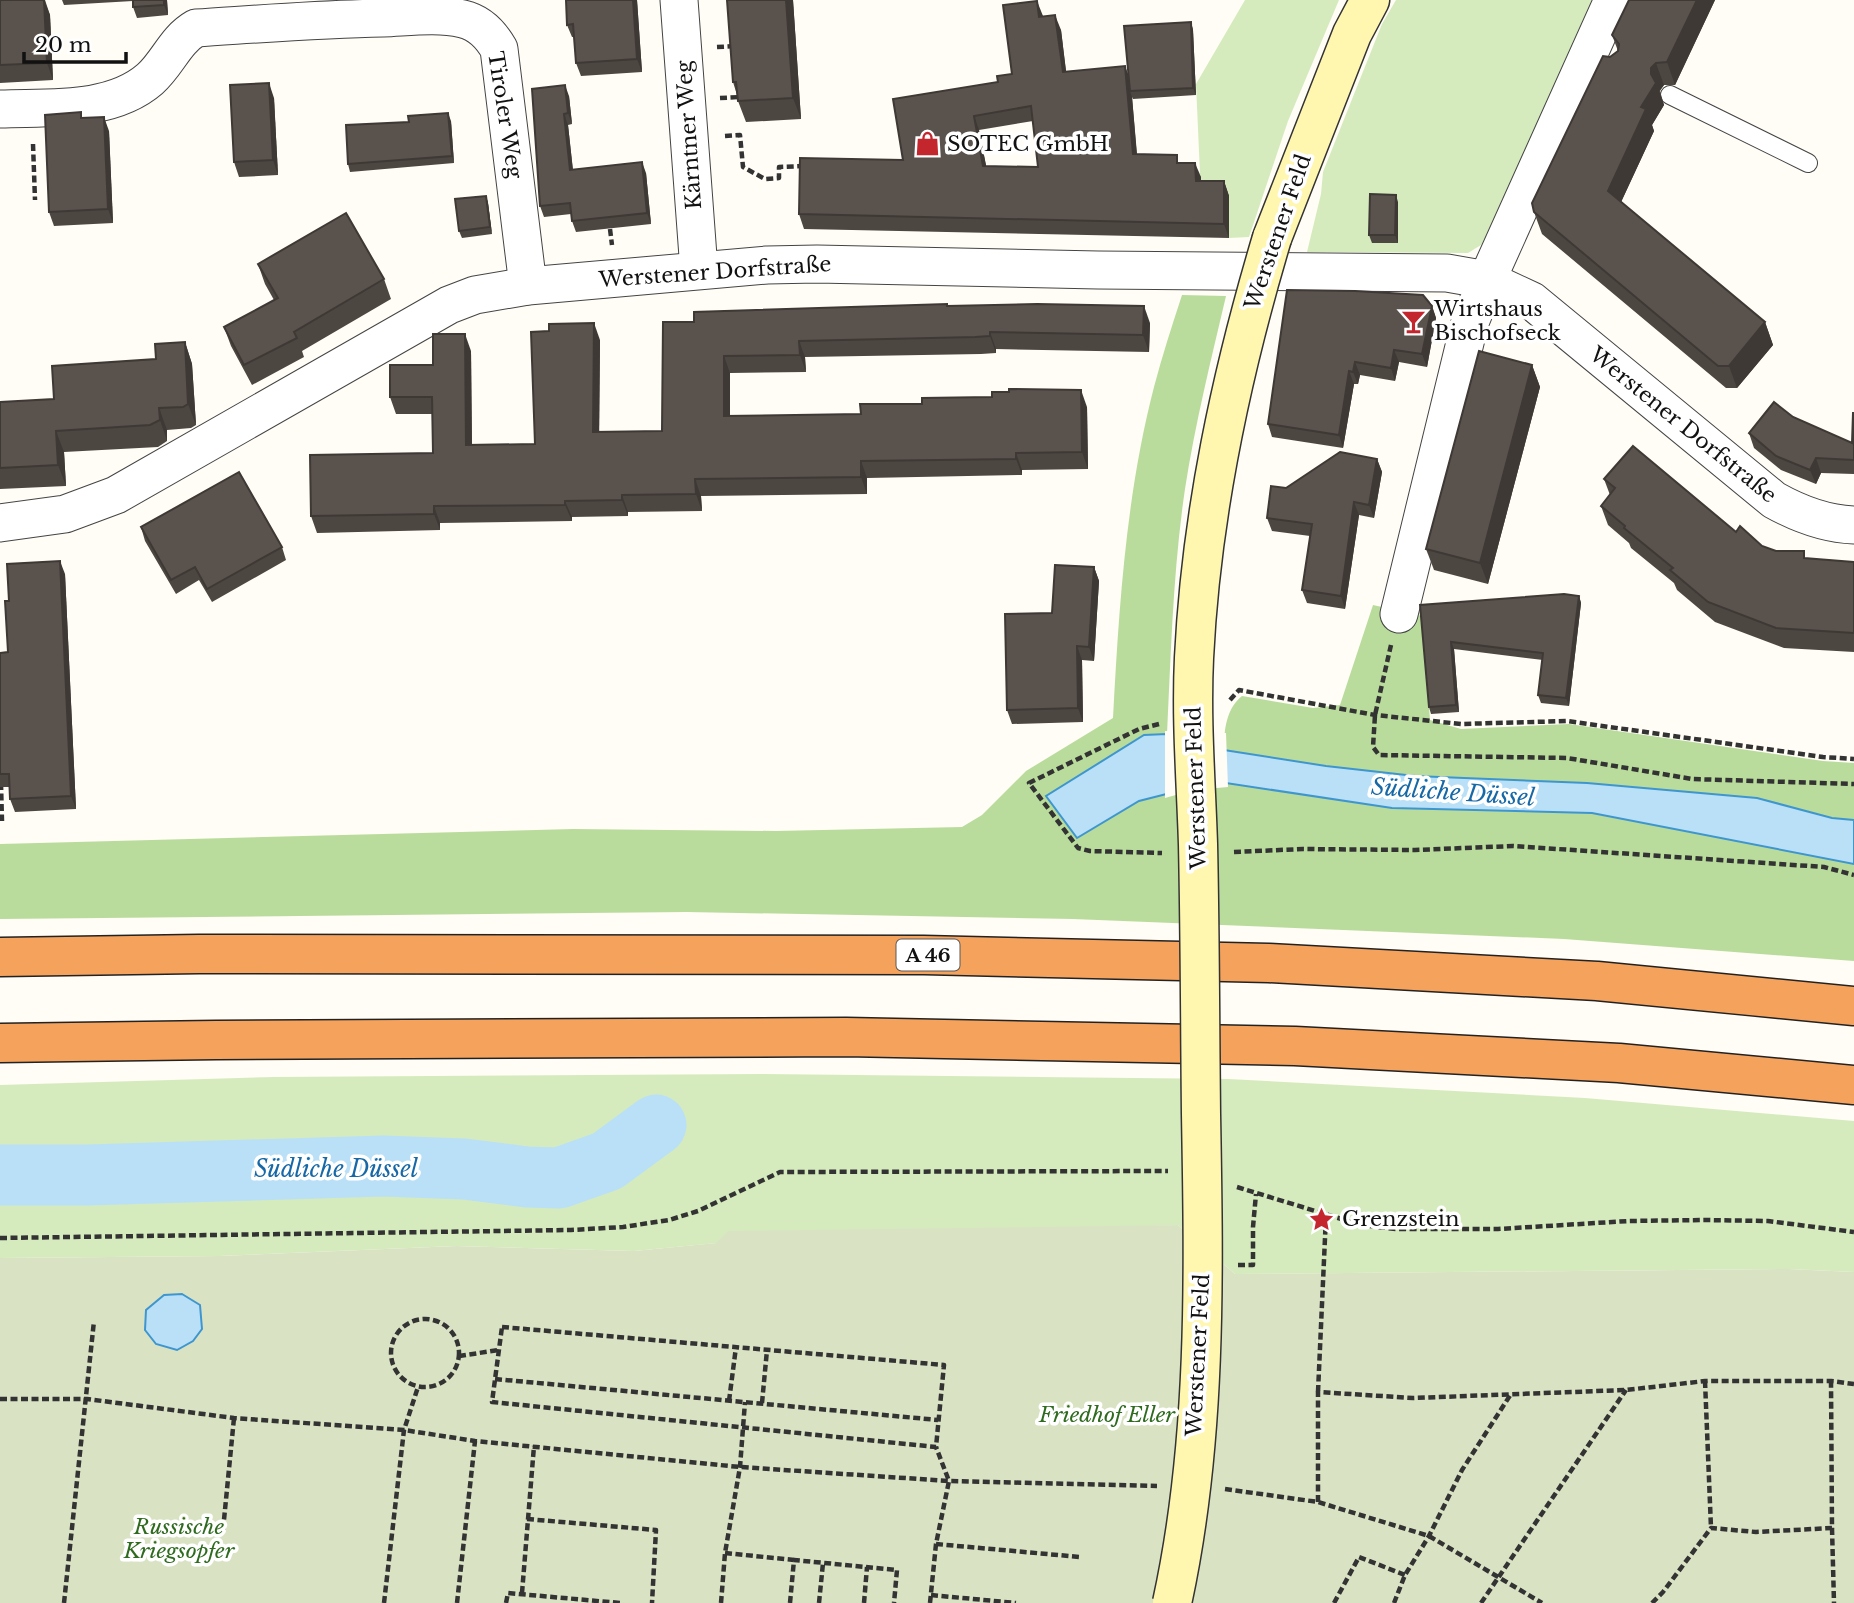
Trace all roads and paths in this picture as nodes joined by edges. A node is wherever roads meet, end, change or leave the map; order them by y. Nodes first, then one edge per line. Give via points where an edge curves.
1 (679, 0) edge
2 (1370, 0) edge
3 (1613, 0) edge
4 (320, 10) edge
5 (737, 46) edge
6 (711, 47) dead end
7 (1670, 95) dead end
8 (740, 97) edge
9 (714, 99) dead end
10 (16, 108) edge
11 (717, 136) dead end
12 (1808, 163) dead end
13 (804, 166) edge
14 (35, 200) dead end
15 (699, 270) junction
16 (1486, 280) junction
17 (528, 286) junction
18 (0, 523) edge
19 (1854, 525) edge
20 (1399, 614) joint
21 (1222, 708) dead end
22 (1375, 715) junction
23 (1166, 723) dead end
24 (1854, 759) edge
25 (1, 780) edge
26 (1854, 784) edge
27 (2, 821) dead end
28 (1234, 852) dead end
29 (1166, 854) dead end
30 (1854, 876) edge
31 (0, 957) edge
32 (1854, 1006) edge
33 (0, 1043) edge
34 (1854, 1085) edge
35 (1181, 1173) dead end
36 (1226, 1183) dead end
37 (1256, 1194) junction
38 (1326, 1216) junction
39 (1854, 1232) edge
40 (0, 1238) edge
41 (1238, 1253) dead end
42 (94, 1321) dead end
43 (736, 1347) junction
44 (499, 1350) junction
45 (767, 1350) junction
46 (459, 1356) junction
47 (495, 1379) junction
48 (1705, 1381) junction
49 (1831, 1381) junction
50 (1854, 1384) edge
51 (418, 1387) junction
52 (1626, 1390) junction
53 (1318, 1392) junction
54 (1511, 1394) junction
55 (0, 1399) edge
56 (86, 1399) junction
57 (729, 1401) junction
58 (745, 1402) junction
59 (762, 1404) junction
60 (234, 1418) junction
61 (938, 1420) junction
62 (742, 1427) junction
63 (404, 1430) junction
64 (475, 1441) junction
65 (534, 1446) junction
66 (936, 1447) junction
67 (740, 1468) junction
68 (949, 1481) junction
69 (1164, 1487) dead end
70 (1218, 1488) dead end
71 (1318, 1502) junction
72 (527, 1519) junction
73 (1712, 1528) junction
74 (1832, 1528) junction
75 (223, 1530) dead end
76 (1429, 1536) junction
77 (936, 1544) junction
78 (725, 1553) junction
79 (1080, 1557) dead end
80 (794, 1560) junction
81 (822, 1563) junction
82 (867, 1567) junction
83 (1405, 1575) junction
84 (1498, 1576) junction
85 (522, 1593) junction
86 (931, 1595) junction
87 (606, 1602) edge
88 (64, 1603) edge
89 (384, 1603) edge
90 (457, 1603) edge
91 (506, 1603) edge
92 (620, 1603) edge
93 (652, 1603) edge
94 (721, 1603) edge
95 (790, 1603) edge
96 (819, 1603) edge
97 (864, 1603) edge
98 (894, 1603) edge
99 (930, 1603) edge
100 (1016, 1603) edge
101 (1172, 1603) edge
102 (1334, 1603) edge
103 (1394, 1603) edge
104 (1481, 1603) edge
105 (1542, 1603) edge
106 (1652, 1603) edge
107 (1834, 1603) edge

1 - 15 street, Kärntner Weg
2 - 101 main road, Werstener Feld, bridge via 1352,34 1272,237 1219,444 1202,558 1193,711 1202,1319 1190,1489
3 - 16 street via 1597,60
4 - 10 street, Tiroler Weg via 197,28 184,35 138,89 76,107
4 - 17 street, Tiroler Weg via 463,19 491,36 502,66
5 - 6 path
7 - 12 lane
8 - 9 path
10 - 14 path
11 - 13 path via 740,135 743,167 765,179 779,178 779,167
15 - 16 street, Werstener Dorfstraße via 817,264 1434,273
15 - 17 street, Werstener Dorfstraße
16 - 19 street, Werstener Dorfstraße via 1532,301 1774,500 1810,517
16 - 20 street via 1471,322
17 - 18 street, Werstener Dorfstraße via 475,295 449,305 116,495 65,514
20 - 22 path
21 - 22 path via 1239,690
22 - 24 path via 1461,723 1567,720
22 - 26 path via 1373,747 1380,755 1567,758 1692,779
23 - 29 path via 1139,729 1029,783 1077,848
25 - 27 path
28 - 30 path via 1513,846 1824,867
31 - 32 highway, A 46 via 896,955 1269,963 1597,981
33 - 34 highway via 846,1037 1240,1045 1619,1063
35 - 40 path via 780,1172 669,1220 571,1230
36 - 37 path
37 - 38 path
37 - 41 path via 1253,1265 1238,1265
38 - 39 path via 1396,1229 1705,1220 1768,1221
38 - 53 path
42 - 56 path
43 - 44 path via 502,1327
43 - 45 path
43 - 57 path
44 - 46 path
44 - 47 path
45 - 59 path
45 - 61 path via 944,1365
46 - 51 path via 447,1378
46 - 51 path via 458,1343 442,1323 428,1318 411,1321 399,1330 391,1348 393,1365
47 - 57 path
47 - 62 path via 492,1402
48 - 49 path
48 - 52 path
48 - 73 path
49 - 50 path
49 - 74 path
51 - 63 path
52 - 54 path
52 - 84 path
53 - 54 path via 1413,1398
53 - 71 path
54 - 76 path via 1462,1470
55 - 56 path
56 - 60 path
56 - 88 path
57 - 58 path
58 - 59 path
58 - 62 path
59 - 61 path
60 - 63 path
60 - 75 path
61 - 66 path
62 - 66 path
62 - 67 path
63 - 64 path
63 - 89 path
64 - 65 path
64 - 90 path
65 - 67 path
65 - 72 path
66 - 68 path
67 - 68 path
67 - 78 path
68 - 69 path
68 - 77 path
70 - 71 path
71 - 76 path
72 - 85 path
72 - 93 path via 656,1530
73 - 74 path via 1756,1532
73 - 106 path
74 - 107 path
76 - 83 path
76 - 84 path
77 - 79 path
77 - 86 path
78 - 80 path
78 - 94 path
80 - 81 path
80 - 95 path
81 - 82 path
81 - 96 path
82 - 97 path
82 - 98 path via 897,1570
83 - 102 path via 1359,1557
83 - 103 path
84 - 104 path
84 - 105 path
85 - 87 path
85 - 91 path via 508,1592
86 - 99 path
86 - 100 path
87 - 92 path

